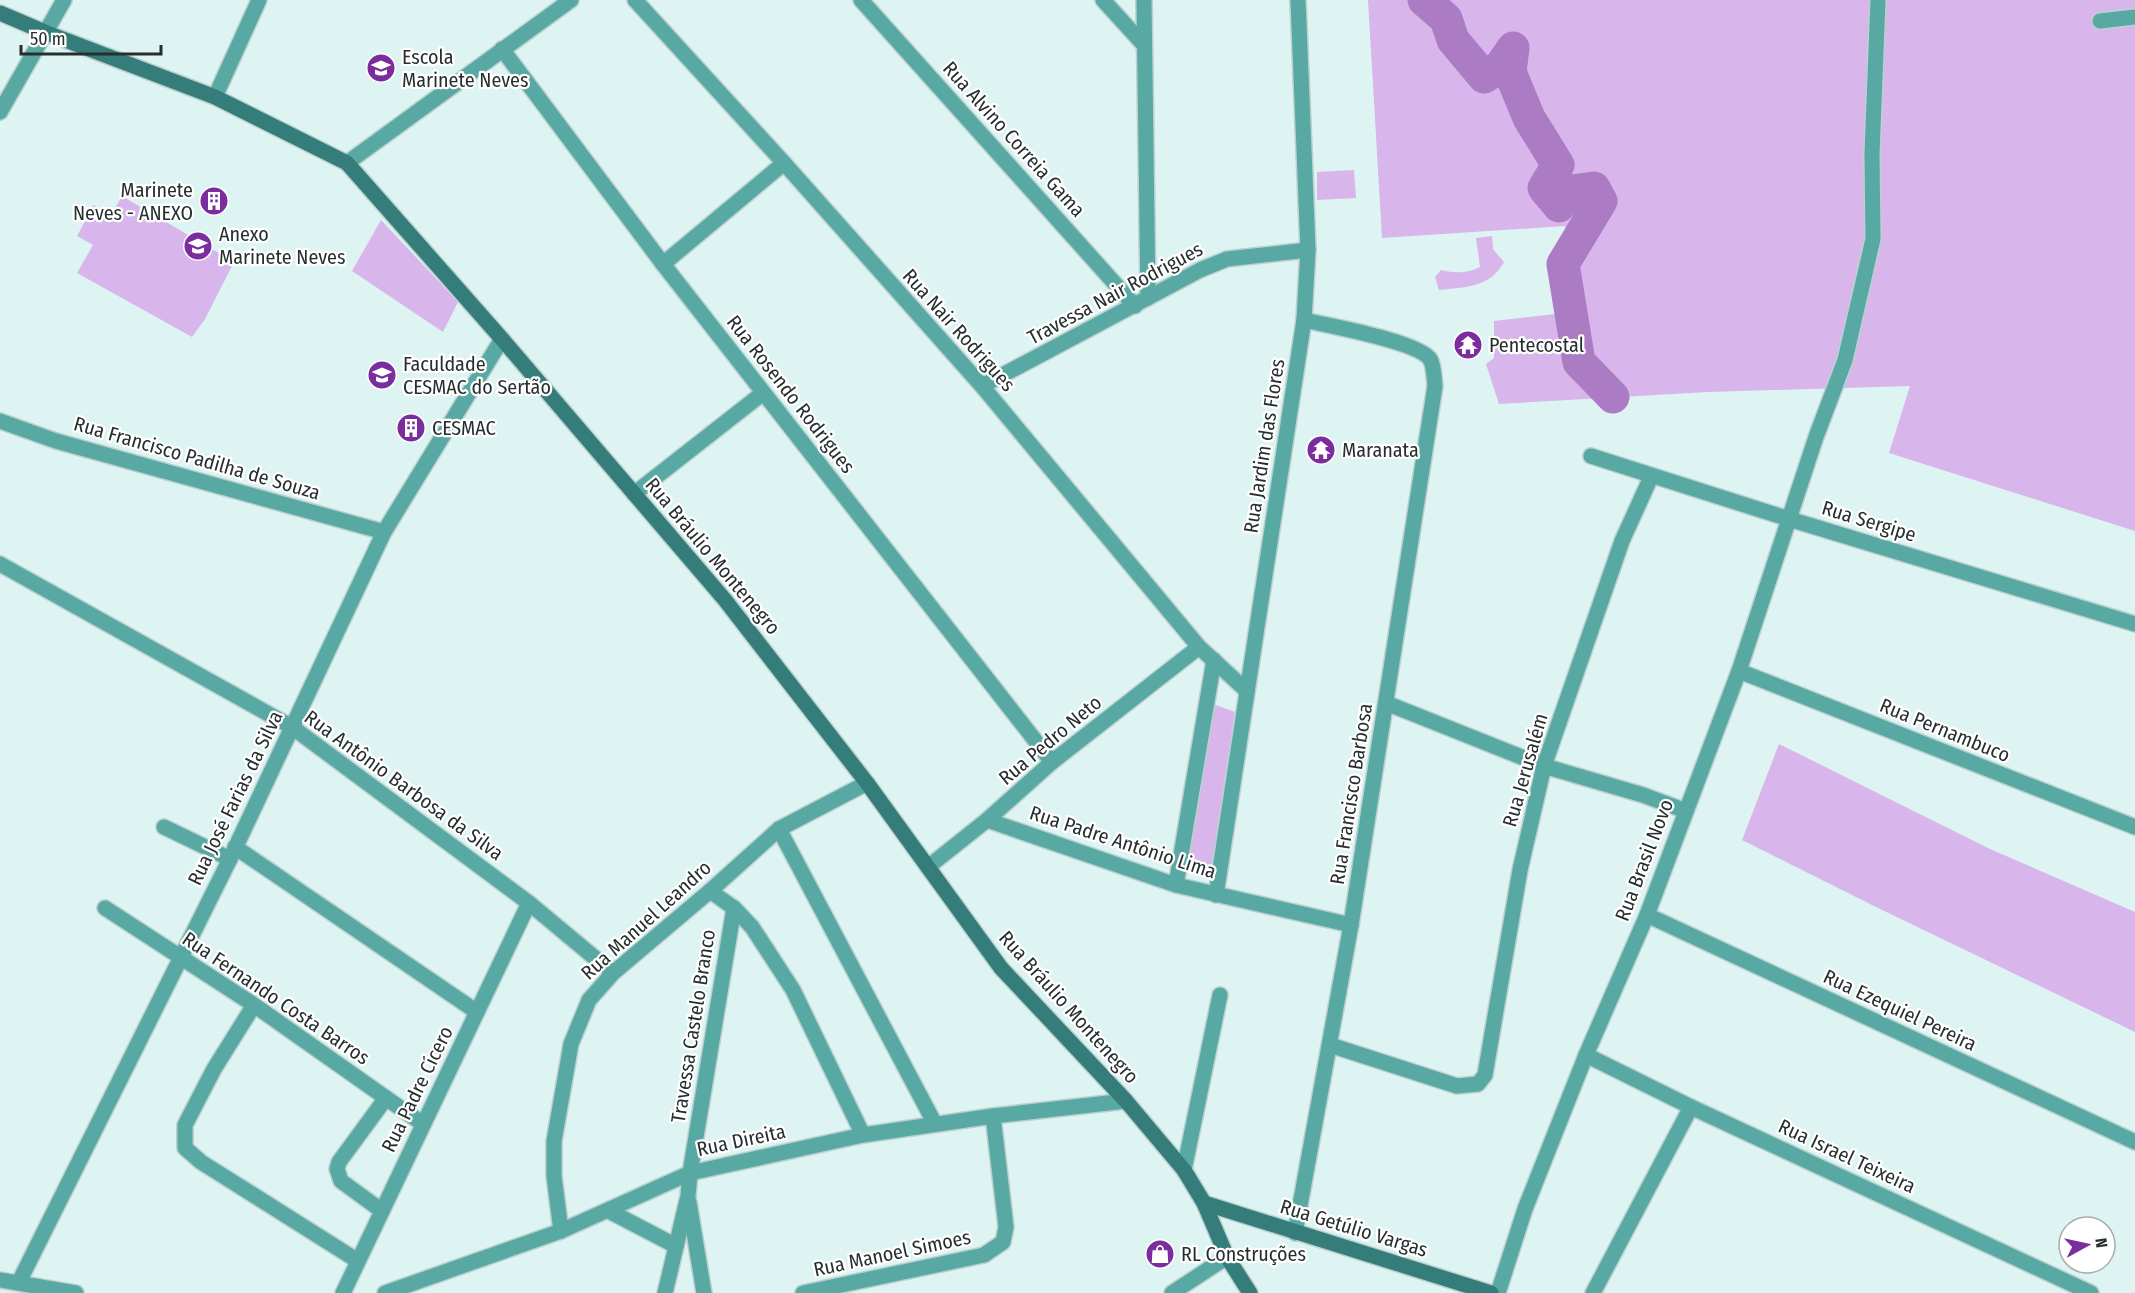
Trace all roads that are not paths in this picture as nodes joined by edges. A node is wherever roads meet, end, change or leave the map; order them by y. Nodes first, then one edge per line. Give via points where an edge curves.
1 (64, 0) edge
2 (259, 0) edge
3 (571, 0) edge
4 (635, 0) edge
5 (861, 0) edge
6 (1103, 0) edge
7 (1144, 0) edge
8 (1298, 0) edge
9 (1878, 0) edge
10 (0, 13) edge
11 (2135, 17) edge
12 (2100, 21) dead end
13 (47, 33) junction
14 (1144, 45) junction
15 (502, 49) junction
16 (215, 97) junction
17 (0, 112) edge
18 (347, 163) junction
19 (784, 164) junction
20 (1308, 250) junction
21 (663, 264) junction
22 (1142, 302) junction
23 (1304, 320) junction
24 (502, 339) junction
25 (982, 386) junction
26 (763, 393) junction
27 (0, 421) edge
28 (1591, 456) dead end
29 (1652, 477) junction
30 (634, 494) junction
31 (1789, 519) junction
32 (384, 532) junction
33 (0, 564) edge
34 (2135, 624) edge
35 (1199, 646) junction
36 (1214, 660) junction
37 (1739, 671) junction
38 (1247, 691) junction
39 (1386, 703) junction
40 (292, 727) junction
41 (1053, 762) junction
42 (1544, 766) junction
43 (867, 783) junction
44 (1686, 811) junction
45 (987, 820) junction
46 (164, 827) dead end
47 (2135, 827) edge
48 (779, 829) junction
49 (233, 853) junction
50 (928, 867) junction
51 (1176, 885) junction
52 (710, 891) junction
53 (1216, 895) junction
54 (529, 903) junction
55 (105, 908) dead end
56 (734, 908) junction
57 (1647, 915) junction
58 (1351, 925) junction
59 (180, 957) junction
60 (613, 973) junction
61 (1220, 995) dead end
62 (254, 1005) junction
63 (477, 1012) junction
64 (1330, 1045) junction
65 (1586, 1055) junction
66 (386, 1098) junction
67 (1126, 1101) junction
68 (1691, 1107) junction
69 (993, 1116) junction
70 (423, 1124) junction
71 (936, 1124) junction
72 (863, 1135) junction
73 (2135, 1142) edge
74 (1184, 1170) junction
75 (690, 1173) junction
76 (688, 1196) junction
77 (1204, 1203) junction
78 (382, 1211) junction
79 (609, 1211) junction
80 (561, 1231) junction
81 (1295, 1233) junction
82 (676, 1246) junction
83 (1227, 1257) junction
84 (358, 1261) junction
85 (0, 1281) edge
86 (19, 1282) junction
87 (76, 1293) edge
88 (343, 1293) edge
89 (385, 1293) edge
90 (665, 1293) edge
91 (704, 1293) edge
92 (803, 1293) edge
93 (1172, 1293) edge
94 (1250, 1293) edge
95 (1491, 1293) edge
96 (1498, 1293) edge
97 (1593, 1293) edge
98 (2091, 1293) edge

1 - 13 street
2 - 16 street
3 - 15 street
4 - 19 street, Rua Nair Rodrigues
5 - 22 street, Rua Alvino Correia Gama
6 - 14 street
7 - 14 street
8 - 20 street, Rua Jardim das Flores
9 - 31 street, Rua Brasil Novo via 1873,239 1845,360
10 - 13 street, Rua Bráulio Montenegro
11 - 12 street
13 - 16 street, Rua Bráulio Montenegro
13 - 17 street
14 - 22 street
15 - 18 street
15 - 21 street, Rua Rosendo Rodrigues
16 - 18 street, Rua Bráulio Montenegro
18 - 24 street, Rua Bráulio Montenegro
19 - 21 street
19 - 25 street, Rua Nair Rodrigues
20 - 22 street, Travessa Nair Rodrigues via 1227,259
20 - 23 street, Rua Jardim das Flores
21 - 26 street, Rua Rosendo Rodrigues
22 - 25 street, Travessa Nair Rodrigues
23 - 38 street, Rua Jardim das Flores
23 - 39 street, Rua Francisco Barbosa via 1398,342 1431,360 1435,386
24 - 30 street, Rua Bráulio Montenegro
24 - 32 street, Rua José Farias da Silva
25 - 35 street, Rua Nair Rodrigues
26 - 30 street
26 - 41 street, Rua Rosendo Rodrigues
27 - 32 street, Rua Francisco Padilha de Souza via 56,441
28 - 29 street, Rua Sergipe
29 - 31 street, Rua Sergipe
29 - 42 street, Rua Jerusalém via 1622,541
30 - 43 street, Rua Bráulio Montenegro via 725,600
31 - 34 street, Rua Sergipe
31 - 37 street, Rua Brasil Novo
32 - 40 street, Rua José Farias da Silva
33 - 40 street, Rua Antônio Barbosa da Silva
35 - 36 street, Rua Nair Rodrigues
35 - 41 street, Rua Pedro Neto
36 - 38 street, Rua Nair Rodrigues
36 - 51 street
37 - 44 street, Rua Brasil Novo
37 - 47 street, Rua Pernambuco
38 - 53 street, Rua Jardim das Flores
39 - 42 street
39 - 58 street, Rua Francisco Barbosa
40 - 49 street, Rua José Farias da Silva
40 - 54 street, Rua Antônio Barbosa da Silva
41 - 45 street, Rua Pedro Neto
42 - 44 street
42 - 64 street, Rua Jerusalém via 1520,870 1485,1075 1478,1084 1456,1086
43 - 48 street, Rua Manuel Leandro
43 - 50 street, Rua Bráulio Montenegro
44 - 57 street, Rua Brasil Novo
45 - 50 street, Rua Pedro Neto
45 - 51 street, Rua Padre Antônio Lima
46 - 49 street
48 - 52 street, Rua Manuel Leandro
48 - 71 street
49 - 59 street, Rua José Farias da Silva
49 - 63 street
50 - 67 street, Rua Bráulio Montenegro via 1001,968
51 - 53 street, Rua Padre Antônio Lima
52 - 56 street
52 - 60 street, Rua Manuel Leandro
53 - 58 street, Rua Padre Antônio Lima
54 - 60 street, Rua Antônio Barbosa da Silva
54 - 63 street, Rua Padre Cícero
55 - 59 street, Rua Fernando Costa Barros
56 - 72 street via 752,927 793,990
56 - 75 street, Travessa Castelo Branco
57 - 65 street, Rua Brasil Novo
57 - 73 street, Rua Ezequiel Pereira
58 - 64 street, Rua Francisco Barbosa
59 - 62 street, Rua Fernando Costa Barros
59 - 86 street, Rua José Farias da Silva
60 - 80 street, Rua Manuel Leandro via 589,1000 571,1044 554,1140
61 - 74 street
62 - 66 street, Rua Fernando Costa Barros
62 - 84 street via 185,1125 185,1148
63 - 70 street, Rua Padre Cícero
64 - 81 street, Rua Francisco Barbosa
65 - 68 street, Rua Israel Teixeira
65 - 96 street, Rua Brasil Novo via 1525,1209
66 - 70 street, Rua Fernando Costa Barros
66 - 78 street via 337,1169 341,1181
67 - 69 street, Rua Direita
67 - 74 street, Rua Bráulio Montenegro
68 - 97 street
68 - 98 street, Rua Israel Teixeira
69 - 71 street, Rua Direita
69 - 92 street, Rua Manoel Simoes via 1006,1227 1003,1242 984,1255
70 - 78 street, Rua Padre Cícero
71 - 72 street, Rua Direita
72 - 75 street, Rua Direita
74 - 77 street, Rua Bráulio Montenegro
75 - 76 street, Travessa Castelo Branco
75 - 79 street, Rua Direita
76 - 82 street, Travessa Castelo Branco
76 - 91 street
77 - 81 street, Rua Getúlio Vargas
77 - 83 street, Rua Bráulio Montenegro
78 - 84 street, Rua Padre Cícero
79 - 80 street, Rua Direita
79 - 82 street
80 - 89 street, Rua Direita
81 - 95 street, Rua Getúlio Vargas
82 - 90 street, Travessa Castelo Branco
83 - 93 street
83 - 94 street, Rua Bráulio Montenegro
84 - 88 street, Rua Padre Cícero
85 - 86 street
86 - 87 street

